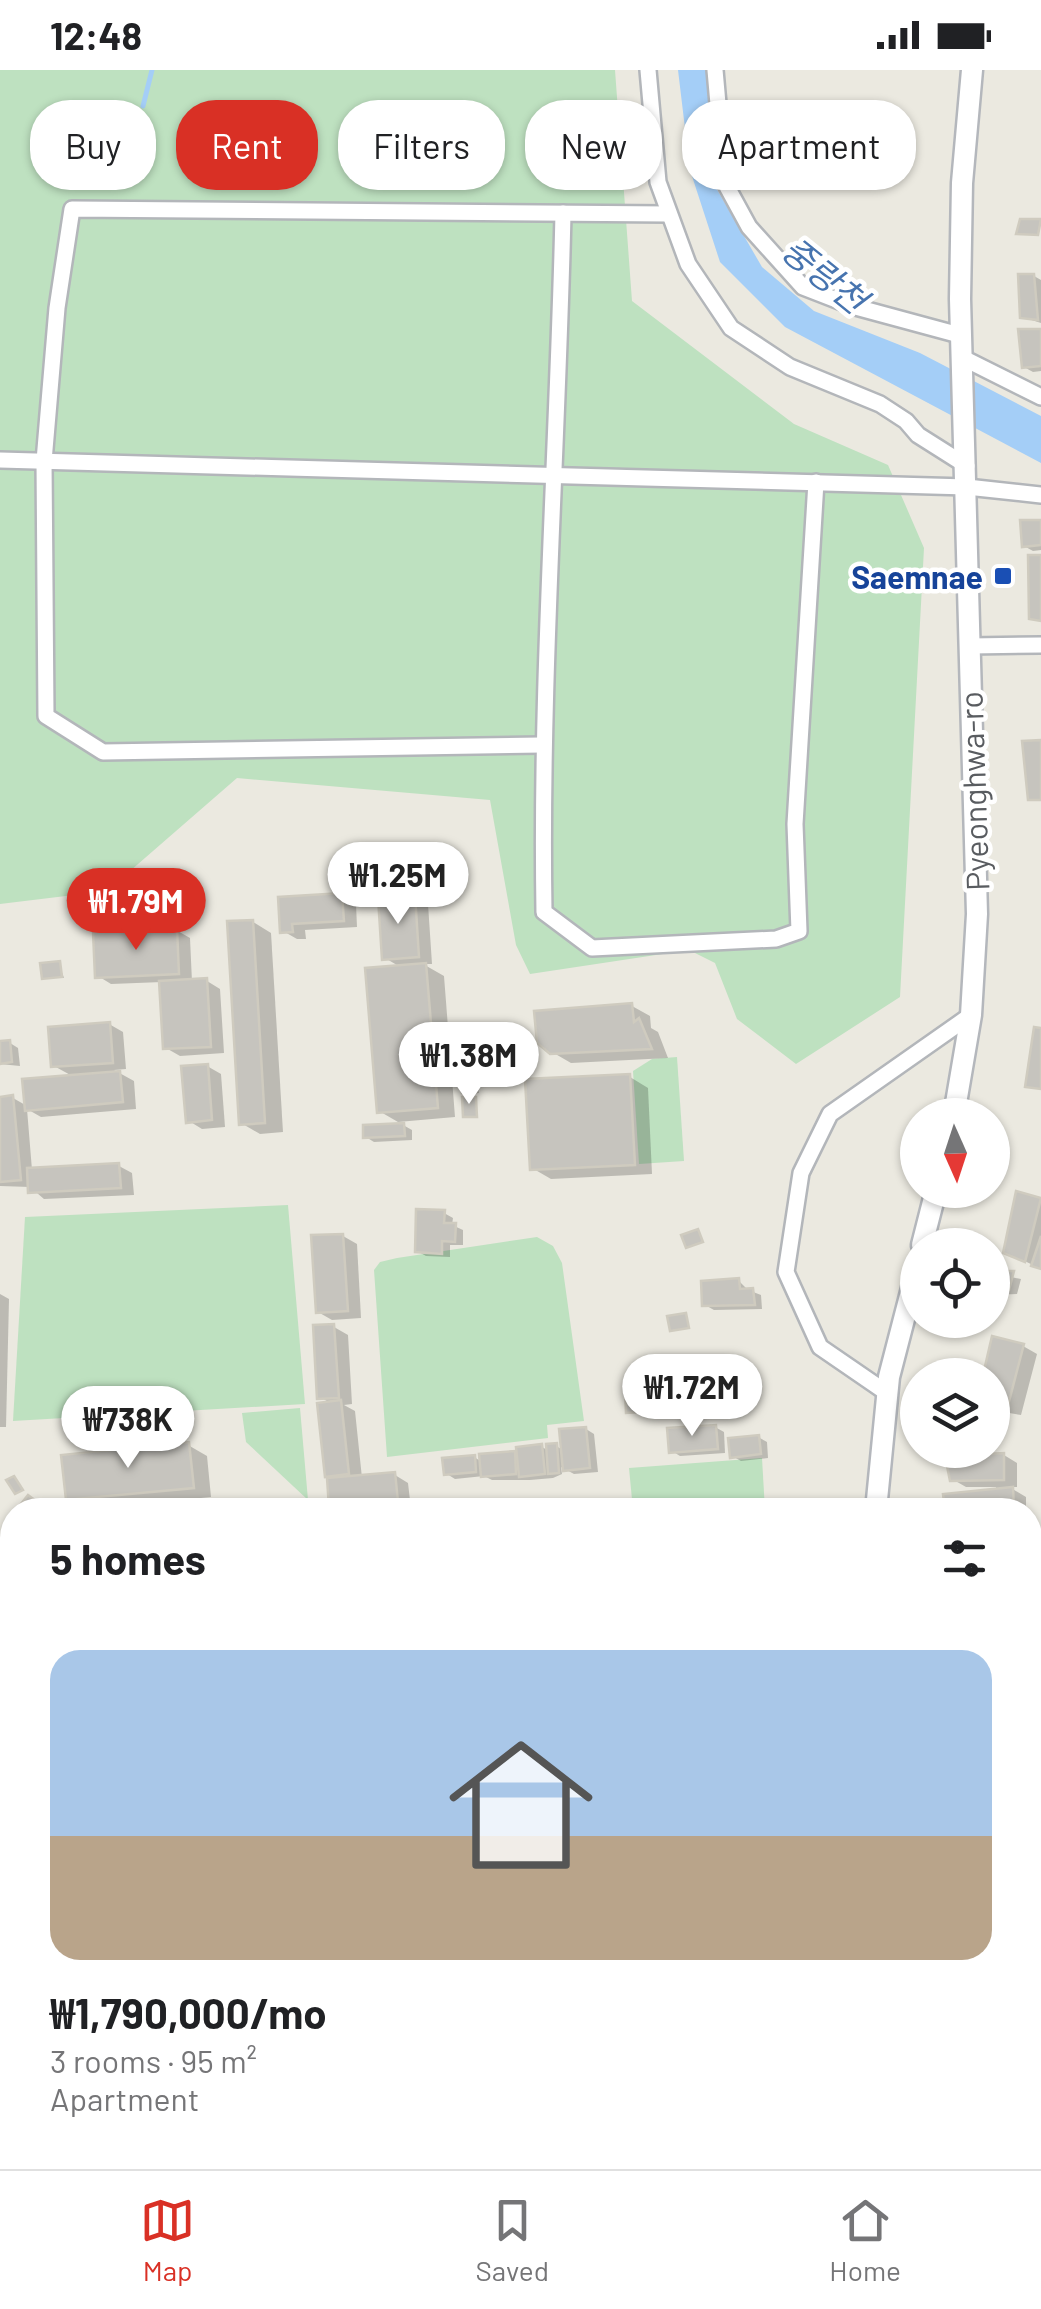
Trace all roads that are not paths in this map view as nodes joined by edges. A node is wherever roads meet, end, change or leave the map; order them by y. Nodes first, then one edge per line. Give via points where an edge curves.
1 (648, 70) edge
2 (714, 70) edge
3 (972, 70) edge
4 (562, 213) junction
5 (669, 214) junction
6 (963, 336) junction
7 (965, 364) junction
8 (1041, 397) edge
9 (0, 460) edge
10 (44, 460) junction
11 (967, 466) junction
12 (557, 473) junction
13 (816, 482) junction
14 (967, 487) junction
15 (1041, 495) edge
16 (1041, 645) edge
17 (970, 646) junction
18 (542, 746) junction
19 (971, 1016) junction
20 (957, 1098) edge
21 (900, 1337) edge
22 (886, 1393) junction
23 (877, 1498) edge

1 - 5 street via 658,182
2 - 6 street via 726,183 748,227 803,286
3 - 6 main road via 960,231
4 - 5 street
4 - 10 street via 72,209
4 - 12 street
5 - 11 street via 688,264 731,328 790,366 880,404
6 - 7 main road
7 - 8 street
7 - 11 main road, Pyeonghwa-ro
9 - 10 street
10 - 12 street
10 - 18 street via 46,716 103,752
11 - 14 main road, Pyeonghwa-ro
12 - 13 street
12 - 18 street
13 - 14 street
13 - 18 street via 795,824 799,931 776,938 592,948 544,912
14 - 15 street
14 - 17 main road, Pyeonghwa-ro
16 - 17 street
17 - 19 main road, Pyeonghwa-ro via 977,914
19 - 20 main road, Pyeonghwa-ro
19 - 22 street via 830,1114 802,1173 786,1272 820,1347
21 - 22 main road
22 - 23 main road

